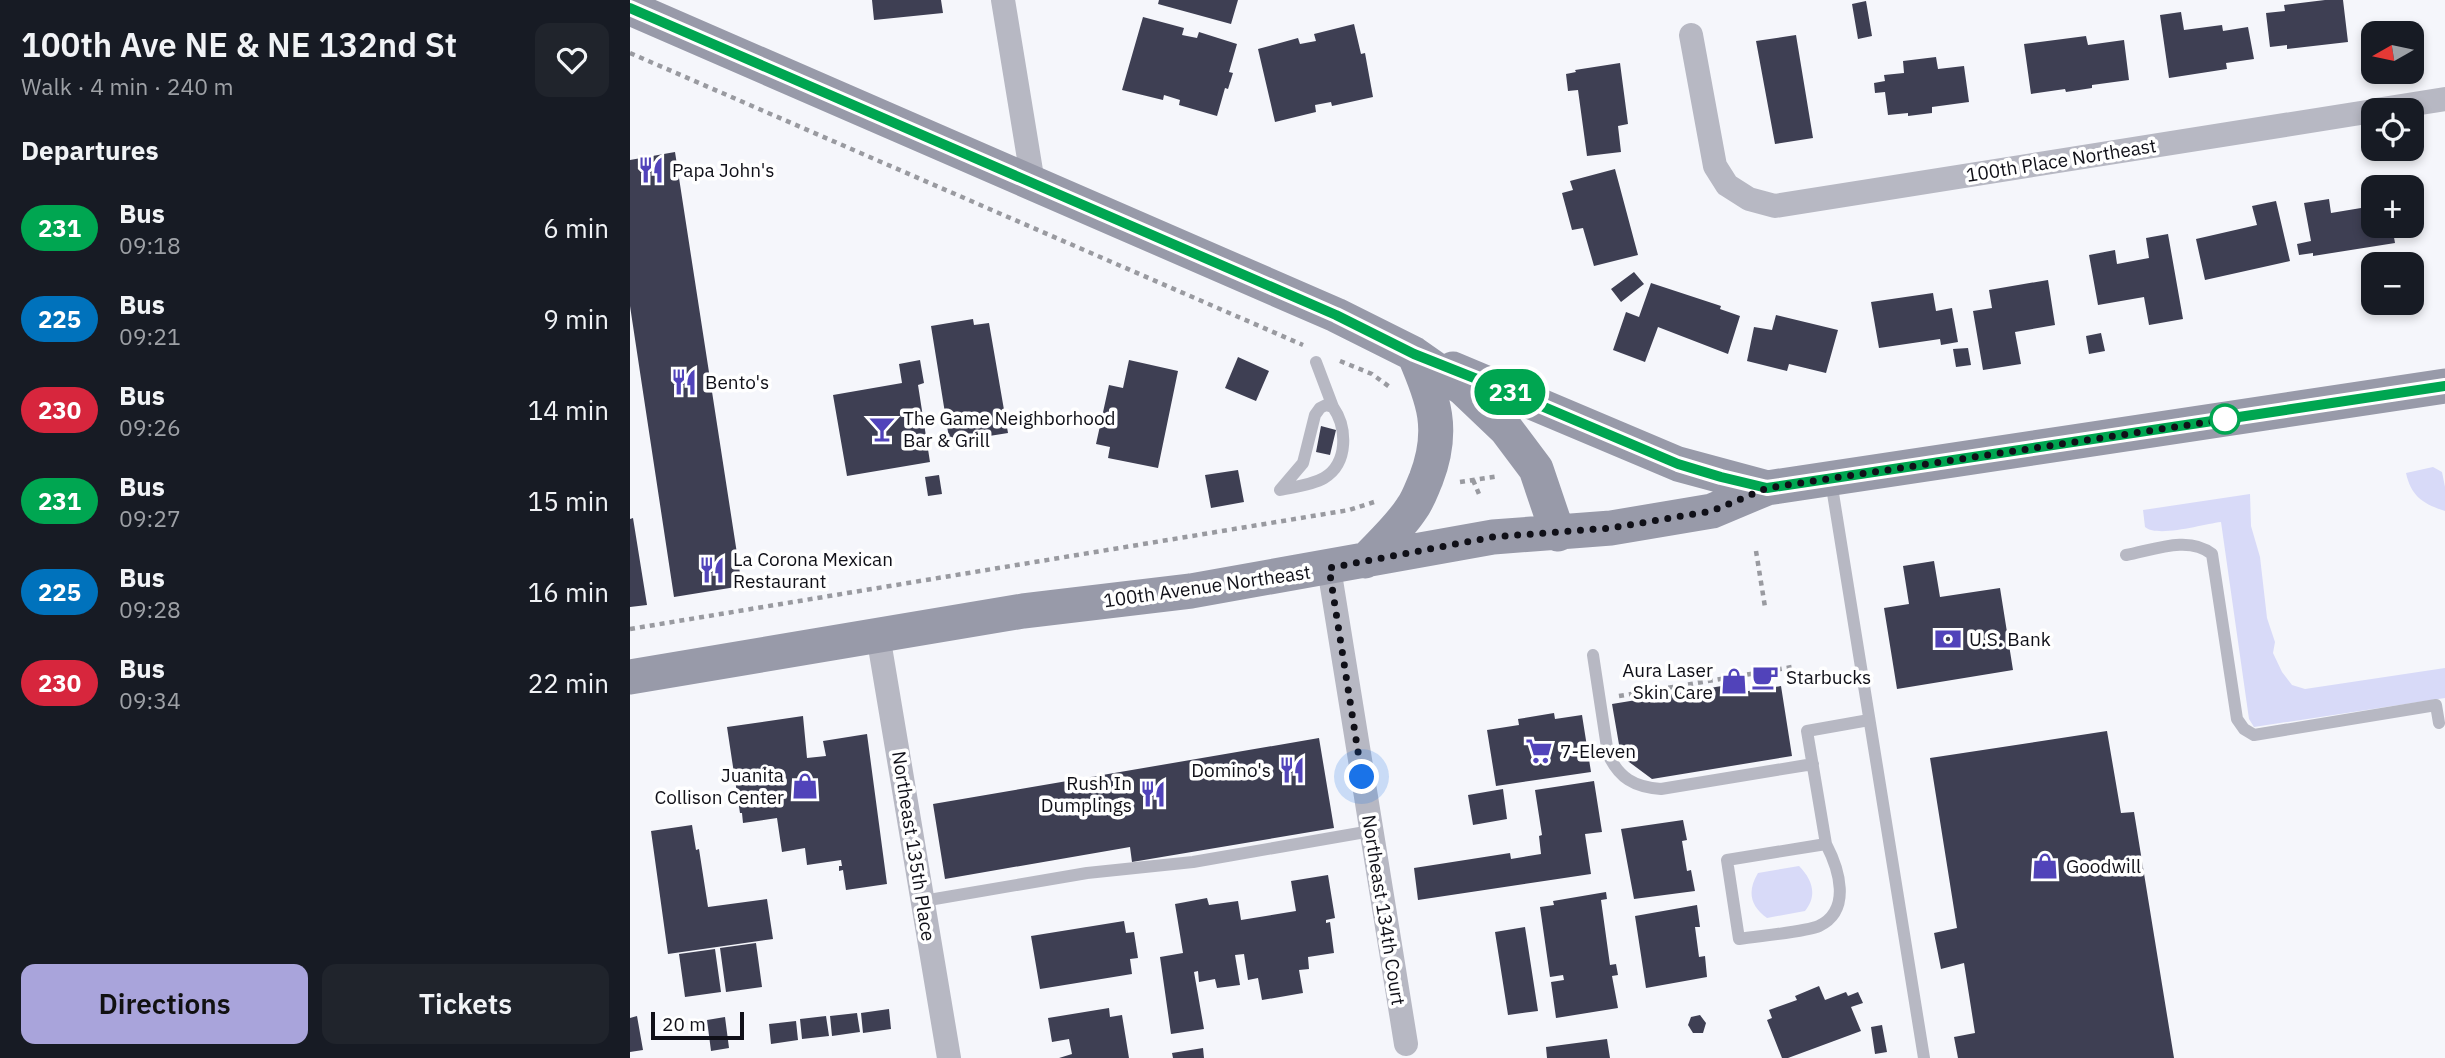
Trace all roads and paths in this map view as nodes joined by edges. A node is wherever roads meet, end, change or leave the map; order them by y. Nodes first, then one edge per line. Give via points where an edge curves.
1 (1003, 0) edge
2 (630, 9) edge
3 (1691, 35) dead end
4 (630, 53) edge
5 (2445, 99) edge
6 (2424, 102) edge
7 (2361, 112) edge
8 (1033, 183) junction
9 (1307, 346) dead end
10 (1414, 354) junction
11 (1330, 357) dead end
12 (1315, 362) dead end
13 (2445, 386) edge
14 (1399, 397) dead end
15 (1333, 407) junction
16 (1505, 475) dead end
17 (1830, 477) junction
18 (1473, 480) junction
19 (1454, 483) dead end
20 (1767, 488) junction
21 (1479, 494) dead end
22 (1383, 497) dead end
23 (1558, 534) junction
24 (1756, 551) dead end
25 (2126, 555) dead end
26 (1365, 561) junction
27 (1329, 568) junction
28 (1765, 607) dead end
29 (630, 629) edge
30 (878, 635) junction
31 (1592, 655) dead end
32 (1792, 667) dead end
33 (630, 677) edge
34 (1619, 696) dead end
35 (1869, 720) junction
36 (2439, 723) dead end
37 (1813, 764) junction
38 (1371, 831) junction
39 (1826, 844) junction
40 (922, 901) junction
41 (1406, 1044) dead end
42 (949, 1058) edge
43 (1924, 1058) edge

1 - 8 street
2 - 8 main road
3 - 7 street, 100th Place Northeast via 1715,166 1727,184 1749,199 1775,206
4 - 9 path
5 - 6 street, 100th Place Northeast
8 - 10 main road via 1336,315
10 - 20 main road via 1678,464
10 - 23 main road via 1464,389 1506,429 1536,468
10 - 26 main road via 1434,412 1437,439 1432,464 1412,508
11 - 14 path via 1372,374
12 - 15 lane
13 - 17 main road, 100th Avenue Northeast
15 - 15 lane via 1326,405 1315,415 1303,463 1280,490 1325,478 1338,464 1343,427
16 - 18 path
17 - 20 main road, 100th Avenue Northeast
17 - 35 lane
18 - 19 path
18 - 21 path
20 - 23 main road, 100th Avenue Northeast via 1712,511
22 - 29 path via 1349,509
23 - 26 main road, 100th Avenue Northeast via 1493,537
24 - 28 path
25 - 36 lane via 2190,544 2212,554 2237,719 2254,735 2437,705
26 - 27 main road, 100th Avenue Northeast
27 - 30 main road, 100th Avenue Northeast
27 - 38 street, Northeast 134th Court
30 - 33 main road, 100th Avenue Northeast
30 - 40 street, Northeast 135th Place
31 - 37 lane via 1608,754 1615,769 1643,788 1661,789
32 - 34 path
35 - 37 lane via 1807,731
35 - 43 lane
37 - 39 lane
38 - 40 lane
38 - 41 street, Northeast 134th Court
39 - 39 lane via 1840,877 1834,914 1819,926 1739,939 1727,860
40 - 42 street, Northeast 135th Place

